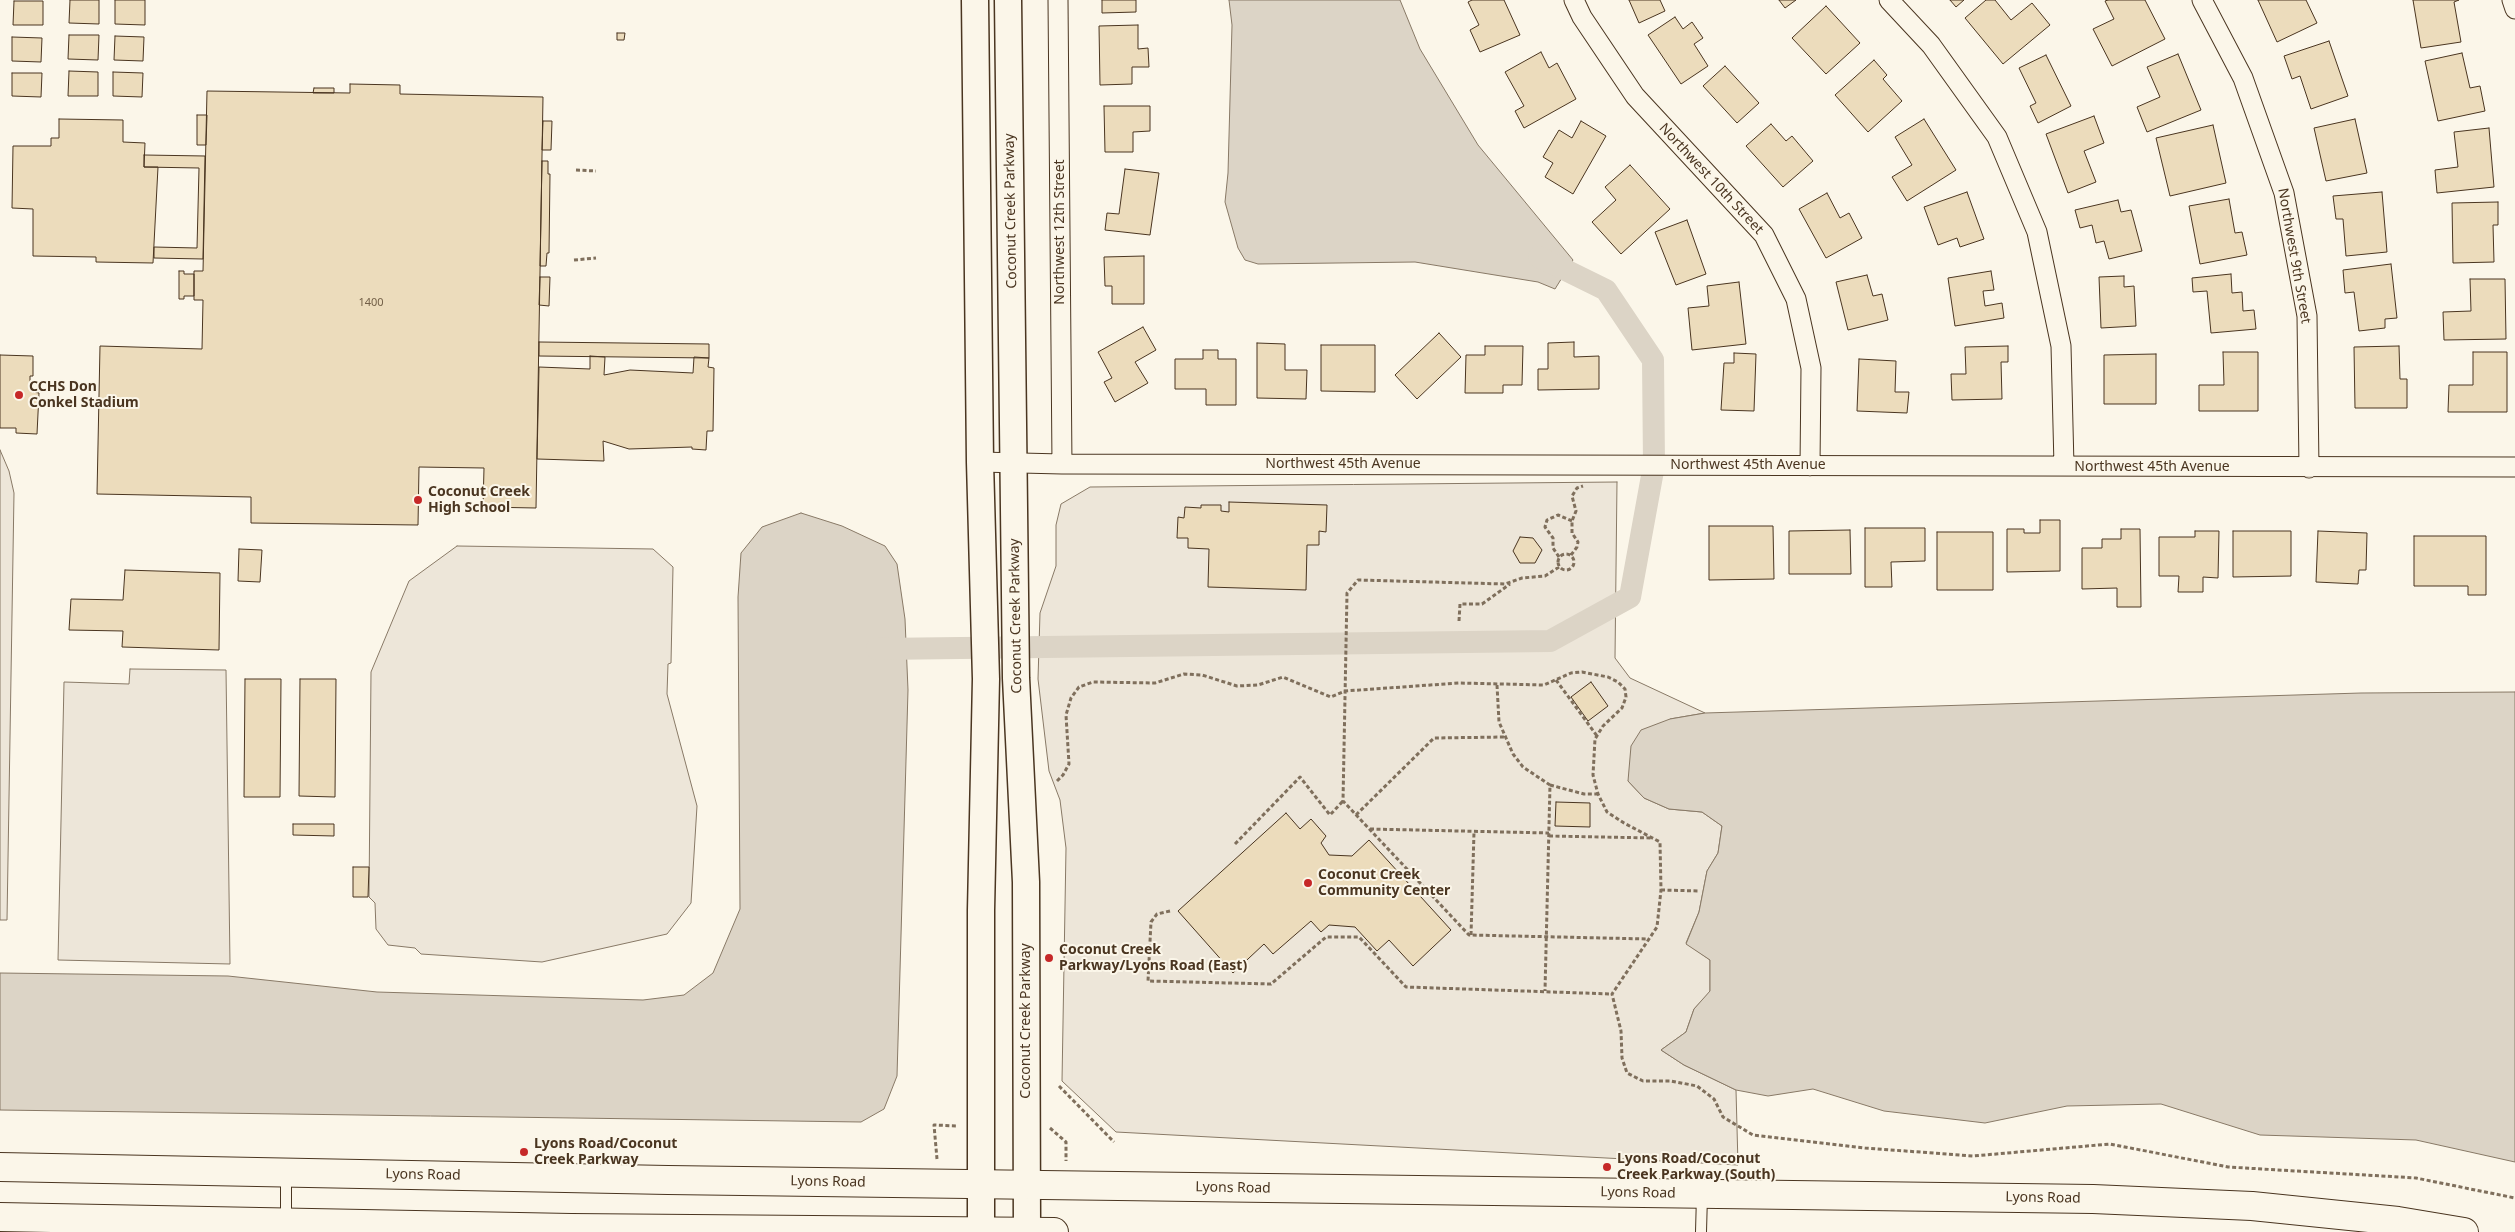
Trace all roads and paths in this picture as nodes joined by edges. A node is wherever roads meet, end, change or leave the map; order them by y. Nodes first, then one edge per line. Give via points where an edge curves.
1 (975, 0) edge
2 (1008, 0) edge
3 (1058, 0) edge
4 (1574, 0) edge
5 (1889, 0) edge
6 (2202, 0) edge
7 (2512, 0) edge
8 (2515, 8) edge
9 (576, 170) dead end
10 (596, 171) dead end
11 (596, 258) dead end
12 (574, 260) dead end
13 (980, 462) junction
14 (1014, 462) junction
15 (1062, 464) junction
16 (1810, 466) junction
17 (2064, 466) junction
18 (2515, 467) edge
19 (2309, 468) junction
20 (1588, 486) dead end
21 (1572, 521) junction
22 (1571, 555) junction
23 (1559, 557) junction
24 (1559, 567) junction
25 (1514, 581) junction
26 (1459, 621) dead end
27 (1556, 680) junction
28 (1496, 685) junction
29 (1345, 692) junction
30 (1597, 736) junction
31 (1505, 737) junction
32 (1057, 781) dead end
33 (1550, 785) junction
34 (1598, 794) junction
35 (1343, 801) junction
36 (1356, 815) junction
37 (1370, 829) junction
38 (1474, 832) junction
39 (1549, 835) junction
40 (1653, 838) junction
41 (1235, 844) dead end
42 (1661, 890) junction
43 (1699, 891) dead end
44 (1170, 911) dead end
45 (1471, 935) junction
46 (1546, 937) junction
47 (1648, 939) junction
48 (1545, 991) junction
49 (1612, 994) junction
50 (1059, 1086) dead end
51 (1114, 1142) dead end
52 (0, 1167) edge
53 (286, 1172) junction
54 (982, 1184) junction
55 (1027, 1185) junction
56 (1702, 1194) junction
57 (2515, 1198) edge
58 (0, 1217) edge
59 (286, 1227) edge
60 (981, 1232) edge
61 (1026, 1232) edge
62 (1054, 1232) edge
63 (1701, 1232) edge
64 (2464, 1232) edge

1 - 13 main road
2 - 14 main road, Coconut Creek Parkway
3 - 15 street, Northwest 12th Street
4 - 16 street, Northwest 10th Street via 1635,96 1764,235 1796,298 1811,368
5 - 17 street via 1931,45 1997,137 2037,232 2060,346
6 - 19 street, Northwest 9th Street via 2243,78 2284,193 2307,316
7 - 8 street
9 - 10 path
11 - 12 path
13 - 14 street, Northwest 45th Avenue
13 - 54 main road via 986,679 981,910
14 - 15 street, Northwest 45th Avenue
14 - 55 main road, Coconut Creek Parkway via 1016,678 1026,882
15 - 16 street, Northwest 45th Avenue
16 - 17 street, Northwest 45th Avenue
17 - 19 street, Northwest 45th Avenue
18 - 19 street, Northwest 45th Avenue
20 - 21 path via 1573,491 1572,502 1576,511
21 - 22 path via 1572,533 1578,542
21 - 23 path via 1558,516 1547,520 1545,527 1553,538 1553,548
22 - 23 path
22 - 24 path via 1574,563 1571,568 1564,570
23 - 24 path
24 - 25 path via 1546,576
25 - 26 path via 1482,604 1460,604
25 - 29 path via 1505,584 1358,580 1347,592
27 - 28 path via 1544,685
27 - 30 path
27 - 30 path via 1582,672 1608,677 1625,689 1622,708
28 - 29 path via 1459,683
28 - 31 path via 1499,722
29 - 32 path via 1330,697 1283,678 1258,685 1237,686 1202,675 1184,674 1154,683 1093,682 1079,687 1071,698 1066,714 1069,764
29 - 35 path
30 - 34 path via 1592,754 1592,775
31 - 33 path via 1523,767
31 - 36 path via 1434,738
33 - 34 path via 1584,794
33 - 39 path
34 - 40 path via 1607,812
35 - 36 path
35 - 41 path via 1330,815 1300,777
36 - 37 path
37 - 38 path
37 - 45 path
38 - 39 path
38 - 45 path
39 - 40 path
39 - 46 path
40 - 42 path via 1660,842
42 - 43 path
42 - 47 path via 1657,928
44 - 48 path via 1158,914 1151,922 1148,981 1271,984 1326,937 1359,937 1406,988
45 - 46 path
46 - 47 path
46 - 48 path
47 - 49 path
48 - 49 path
49 - 57 path via 1627,1073 1643,1082 1672,1081 1697,1086 1714,1099 1724,1117 1753,1135 1972,1156 2110,1144 2228,1167 2416,1178
50 - 51 path
52 - 53 main road, Lyons Road
53 - 54 main road, Lyons Road
53 - 59 lane
54 - 55 main road, Lyons Road
54 - 60 main road
55 - 56 main road, Lyons Road
55 - 61 main road, Coconut Creek Parkway
56 - 63 lane
56 - 64 main road, Lyons Road via 2093,1199 2252,1206 2398,1221
58 - 59 main road
59 - 60 main road
60 - 61 main road
61 - 62 main road

